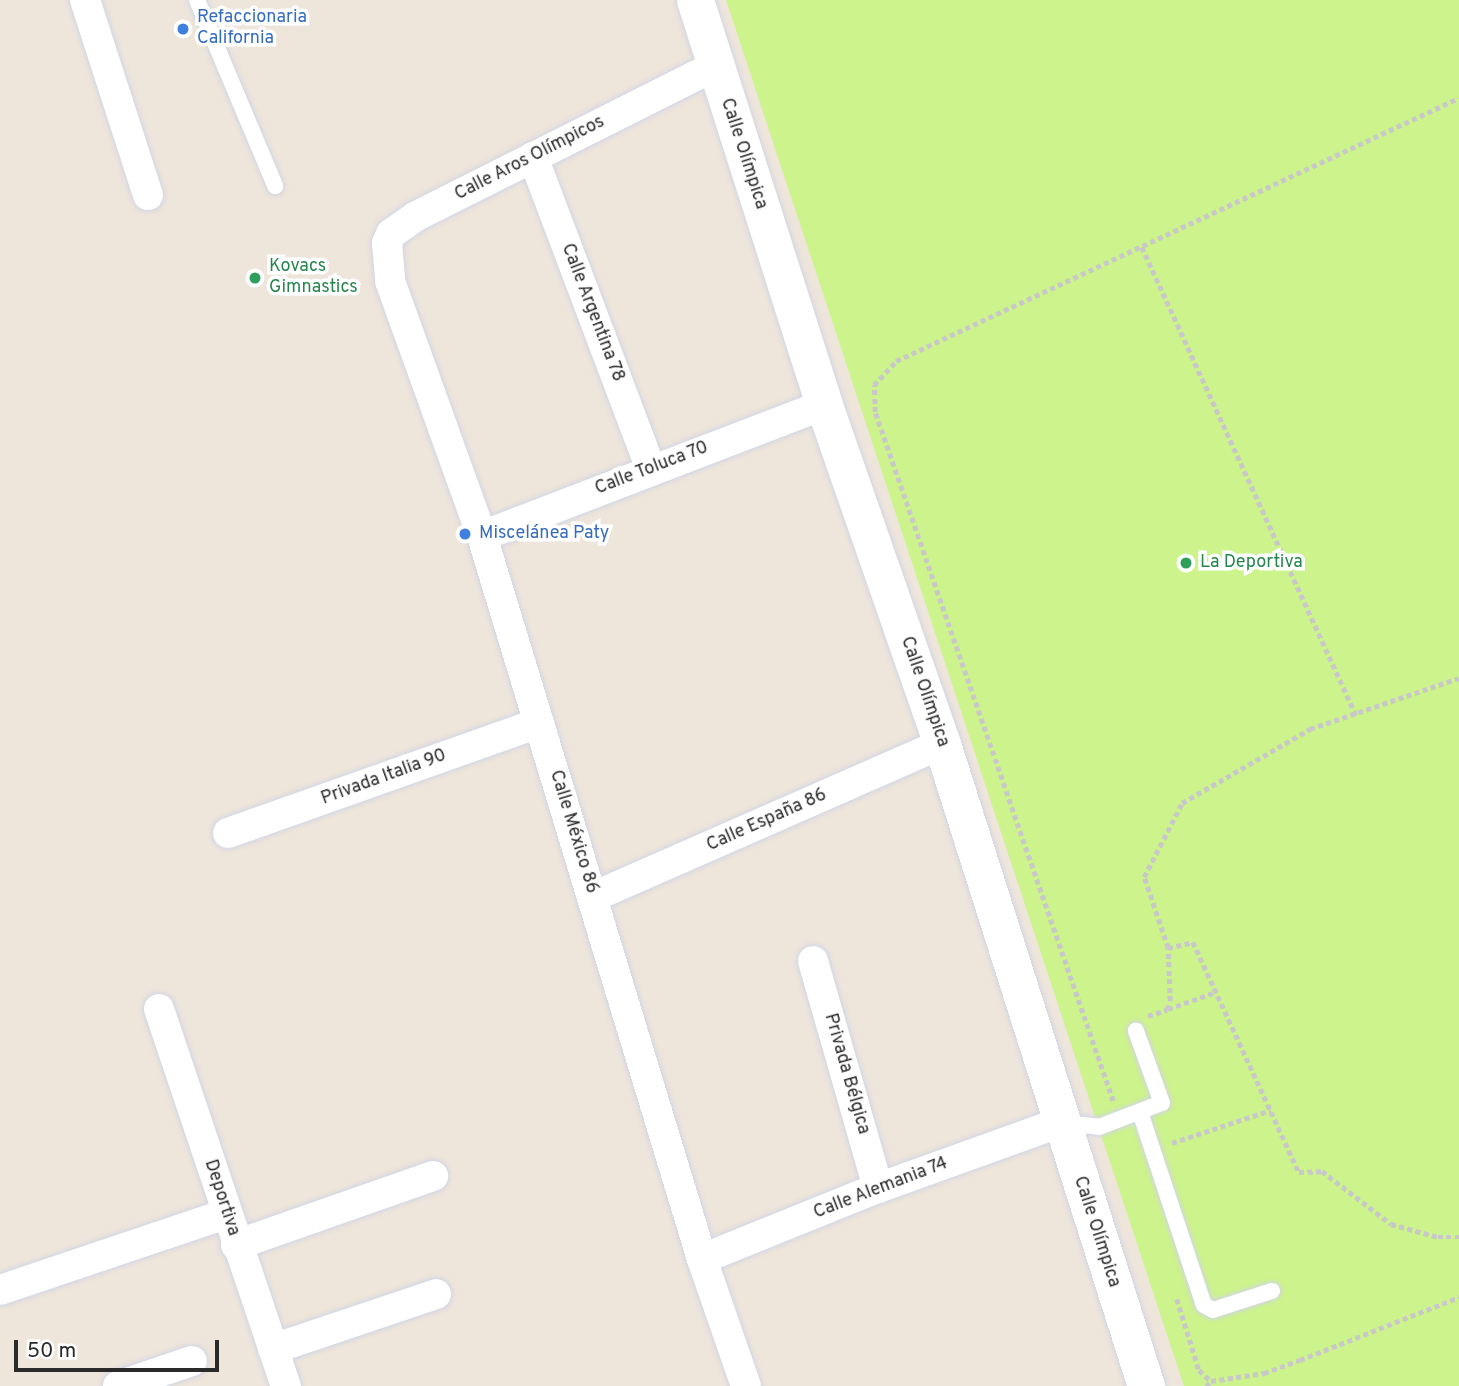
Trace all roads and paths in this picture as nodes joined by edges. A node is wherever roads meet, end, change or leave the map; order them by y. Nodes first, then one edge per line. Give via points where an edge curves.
1 (85, 0) edge
2 (197, 0) edge
3 (695, 0) edge
4 (715, 66) junction
5 (1459, 98) edge
6 (533, 157) junction
7 (275, 186) dead end
8 (148, 195) dead end
9 (1142, 247) junction
10 (390, 281) joint
11 (824, 405) junction
12 (651, 469) junction
13 (482, 536) junction
14 (1459, 679) edge
15 (1356, 715) junction
16 (539, 723) junction
17 (942, 744) junction
18 (228, 833) dead end
19 (593, 897) junction
20 (1168, 948) junction
21 (813, 961) dead end
22 (1216, 992) junction
23 (159, 1009) dead end
24 (1167, 1010) junction
25 (1136, 1031) joint
26 (1270, 1110) junction
27 (1140, 1112) junction
28 (1120, 1120) junction
29 (1061, 1122) junction
30 (1153, 1150) junction
31 (433, 1176) dead end
32 (878, 1188) junction
33 (226, 1214) junction
34 (1459, 1237) edge
35 (236, 1245) junction
36 (702, 1259) junction
37 (0, 1290) edge
38 (1174, 1291) dead end
39 (1272, 1291) dead end
40 (436, 1294) dead end
41 (1459, 1297) edge
42 (273, 1349) junction
43 (192, 1361) dead end
44 (1211, 1381) junction
45 (118, 1386) edge
46 (286, 1386) edge
47 (746, 1386) edge
48 (1146, 1386) edge
49 (1206, 1386) edge

1 - 8 street
2 - 7 lane
3 - 4 street, Calle Olímpica
4 - 6 street, Calle Aros Olímpicos
4 - 11 street, Calle Olímpica
5 - 9 path
6 - 10 street, Calle Aros Olímpicos via 400,226 387,243
6 - 12 street, Calle Argentina 78
9 - 15 path
9 - 28 path via 896,361 874,385 875,412
10 - 13 street, Calle México 86
11 - 12 street, Calle Toluca 70
11 - 17 street, Calle Olímpica
12 - 13 street, Calle Toluca 70
13 - 16 street, Calle México 86
14 - 15 path
15 - 20 path via 1310,729 1182,803 1144,877
16 - 18 street, Privada Italia 90
16 - 19 street, Calle México 86
17 - 19 street, Calle España 86
17 - 29 street, Calle Olímpica
19 - 36 street, Calle México 86
20 - 22 path via 1193,942
20 - 24 path
21 - 32 street, Privada Bélgica
22 - 24 path
22 - 26 path
23 - 33 street, Deportiva
24 - 25 path via 1134,1021
25 - 27 lane via 1162,1102
26 - 30 path
26 - 34 path via 1299,1172 1322,1171 1391,1224 1438,1237
27 - 28 lane
27 - 30 lane
28 - 29 lane via 1099,1127
29 - 32 street, Calle Alemania 74
29 - 48 street, Calle Olímpica
30 - 39 lane via 1204,1305 1213,1310
31 - 35 street
32 - 36 street, Calle Alemania 74
33 - 35 street, Deportiva
33 - 37 street
35 - 42 street, Deportiva
36 - 47 street, Calle México 86
38 - 44 path via 1199,1370
40 - 42 street
41 - 44 path via 1264,1373
42 - 46 street, Deportiva
43 - 45 street
44 - 49 path

